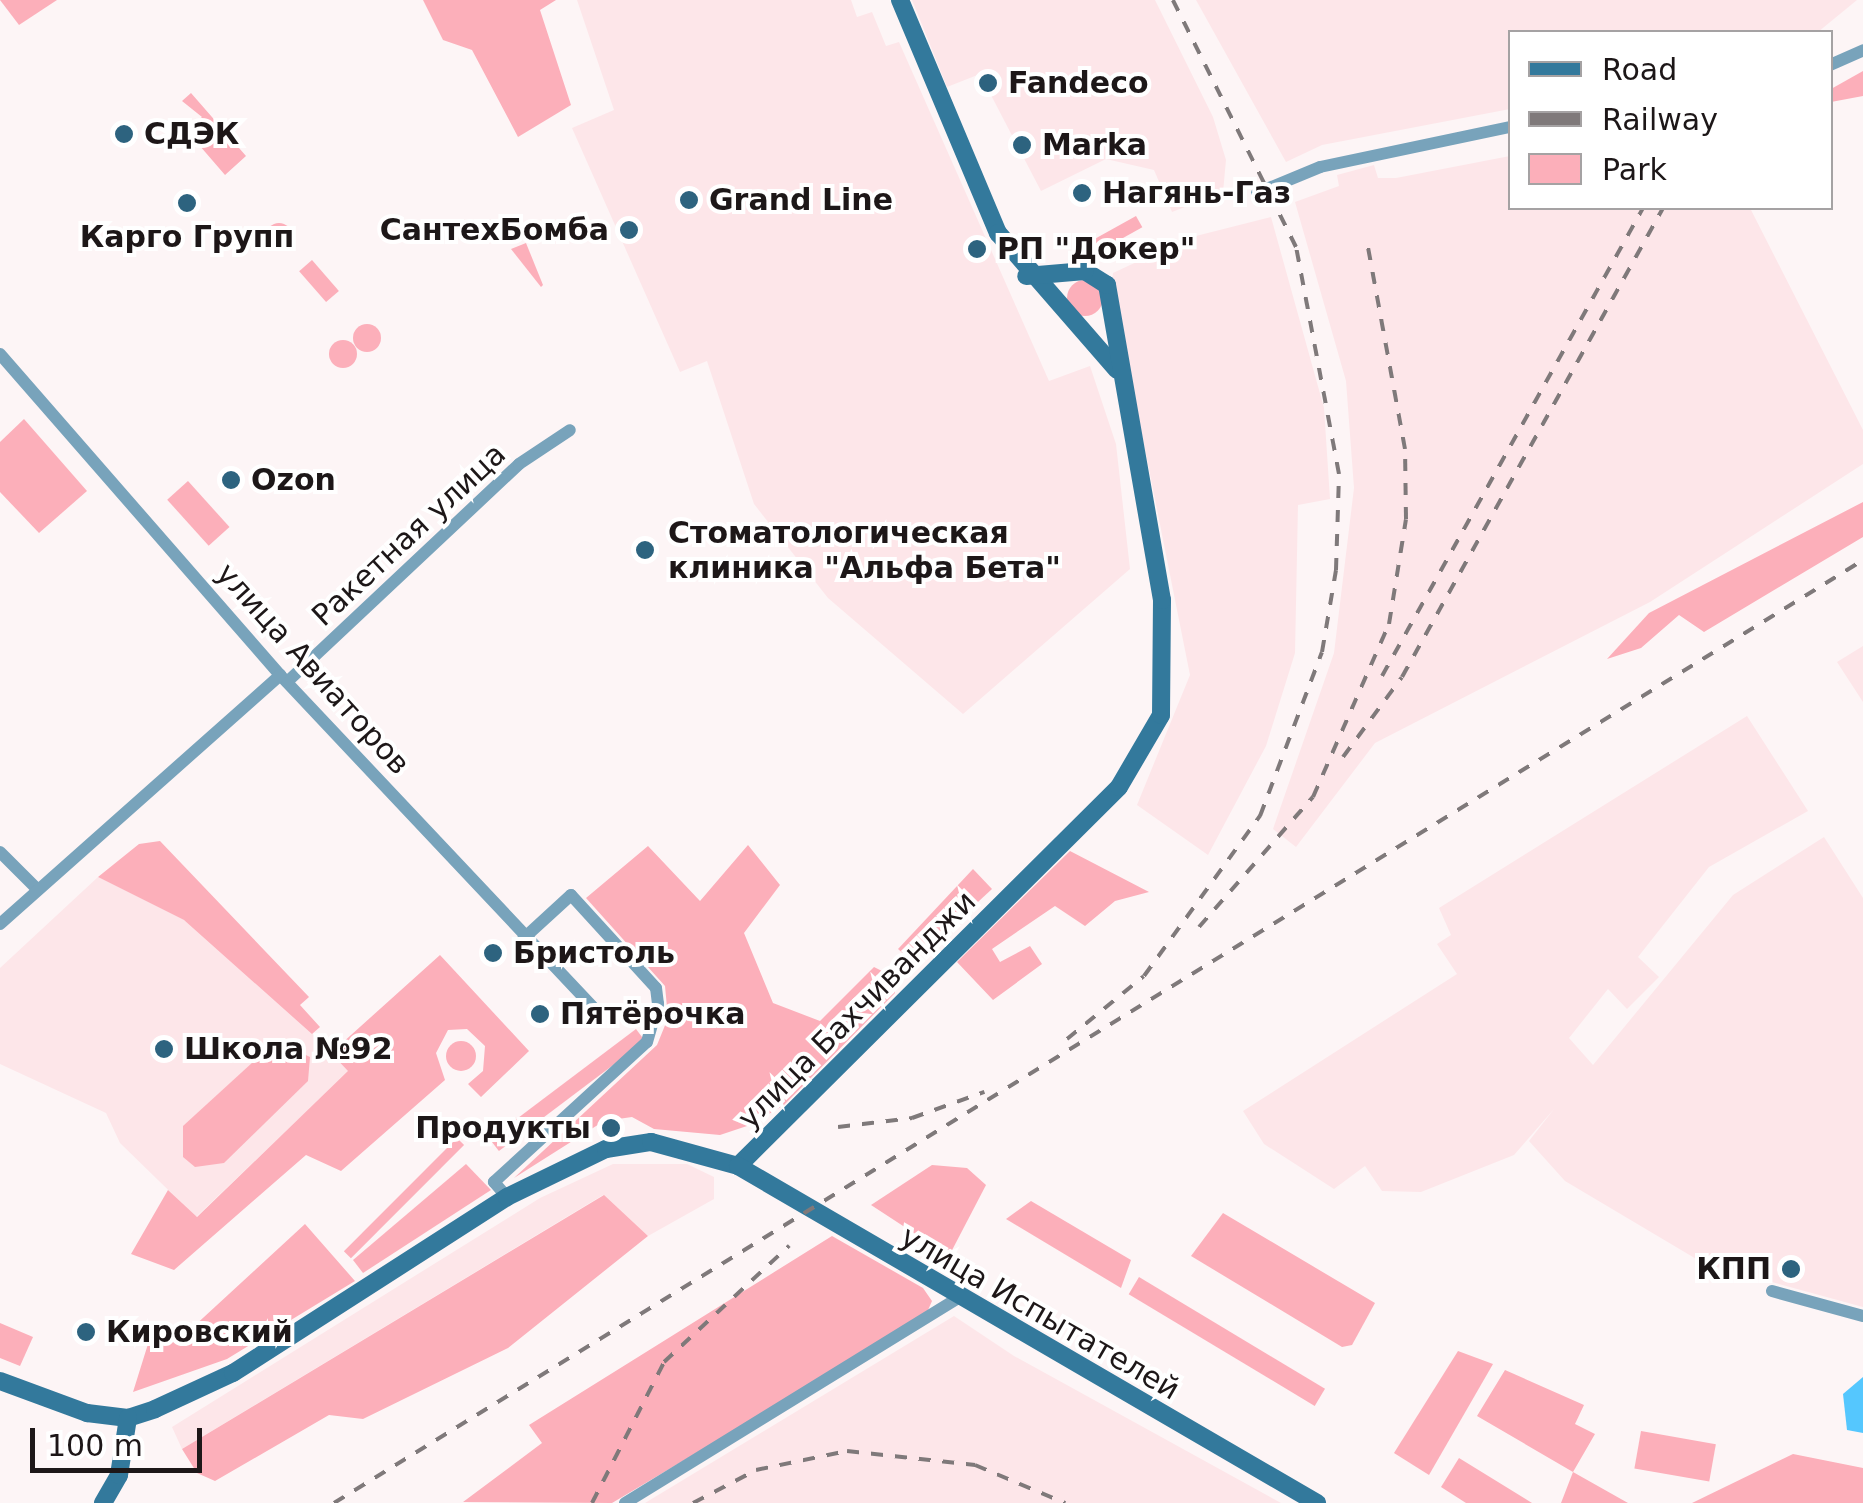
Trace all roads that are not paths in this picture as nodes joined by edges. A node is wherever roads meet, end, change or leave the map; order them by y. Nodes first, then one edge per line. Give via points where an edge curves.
1 (900, 0) edge
2 (1863, 50) edge
3 (1833, 65) edge
4 (1508, 127) edge
5 (1257, 194) dead end
6 (1026, 276) junction
7 (1061, 277) junction
8 (1056, 304) junction
9 (1109, 305) junction
10 (1071, 319) junction
11 (0, 354) edge
12 (1118, 370) junction
13 (570, 430) dead end
14 (284, 678) junction
15 (0, 852) edge
16 (36, 888) junction
17 (0, 924) edge
18 (523, 940) junction
19 (595, 1009) dead end
20 (738, 1166) junction
21 (507, 1197) junction
22 (1772, 1291) dead end
23 (958, 1299) junction
24 (1863, 1316) edge
25 (0, 1381) edge
26 (128, 1418) junction
27 (103, 1503) edge
28 (625, 1503) edge
29 (1317, 1503) edge

1 - 6 main road via 984,206
2 - 3 street
4 - 5 street via 1320,167
6 - 7 main road
6 - 8 main road
7 - 8 main road
7 - 9 main road via 1101,277
8 - 10 main road
9 - 10 main road via 1090,323
9 - 12 main road, улица Бахчиванджи
10 - 12 main road
11 - 14 street, улица Авиаторов
12 - 20 main road, улица Бахчиванджи via 1166,641 1160,715 1143,754
13 - 14 street, Ракетная улица via 519,464
14 - 16 street, Ракетная улица
14 - 18 street, улица Авиаторов
15 - 16 street
16 - 17 street, Ракетная улица
18 - 19 street, улица Авиаторов
18 - 21 street via 571,895 656,988 658,1004 647,1042 494,1182
20 - 21 main road, улица Бахчиванджи via 672,1144 623,1143
20 - 23 main road, улица Испытателей
21 - 26 main road, улица Бахчиванджи via 233,1373
22 - 24 street
23 - 28 street
23 - 29 main road, улица Испытателей
25 - 26 main road
26 - 27 main road via 119,1475

